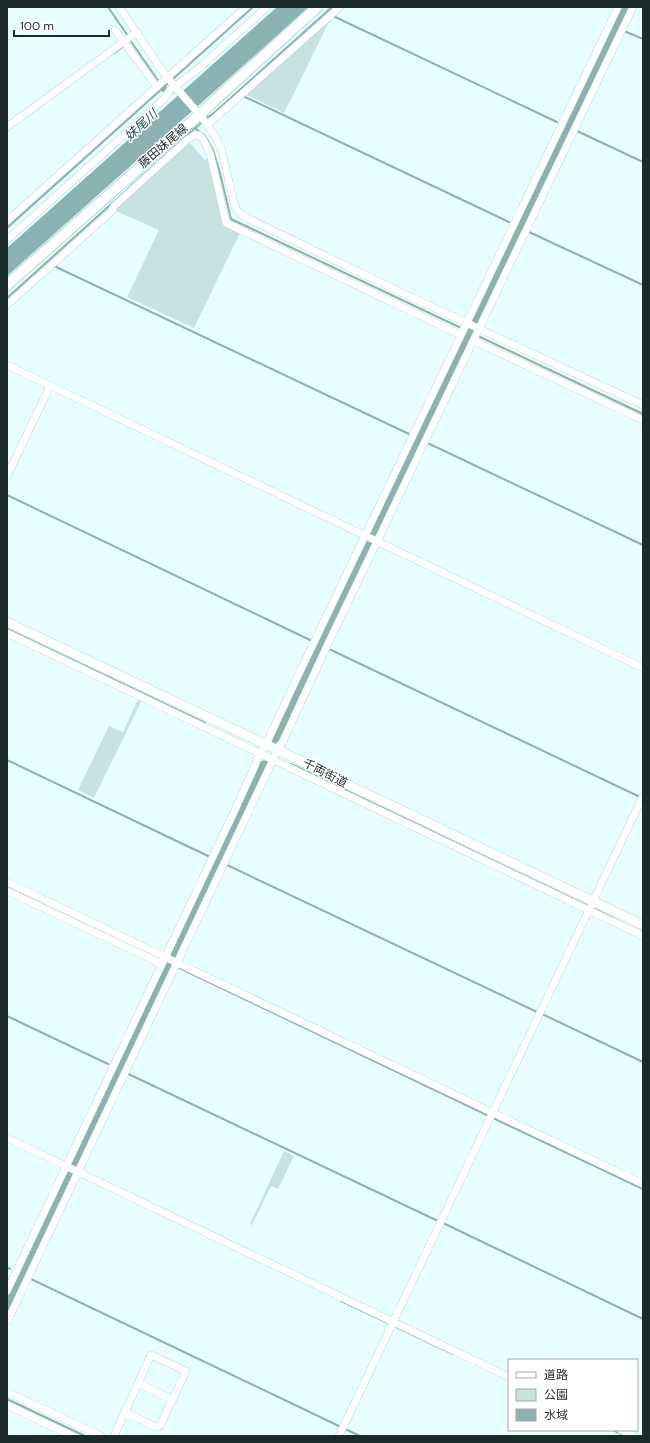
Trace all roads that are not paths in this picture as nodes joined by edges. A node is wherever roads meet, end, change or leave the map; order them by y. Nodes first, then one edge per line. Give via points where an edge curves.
1 (119, 7) edge
2 (246, 7) edge
3 (267, 7) edge
4 (318, 7) edge
5 (340, 7) edge
6 (618, 7) edge
7 (633, 7) edge
8 (115, 30) dead end
9 (129, 39) junction
10 (172, 83) junction
11 (157, 87) junction
12 (202, 118) junction
13 (565, 122) junction
14 (574, 126) dead end
15 (7, 127) edge
16 (218, 163) junction
17 (7, 221) edge
18 (522, 224) junction
19 (7, 240) edge
20 (305, 254) junction
21 (7, 285) edge
22 (7, 305) edge
23 (468, 324) junction
24 (476, 333) junction
25 (461, 335) junction
26 (7, 365) edge
27 (50, 386) junction
28 (643, 405) edge
29 (643, 420) edge
30 (423, 436) junction
31 (7, 476) edge
32 (372, 538) junction
33 (7, 622) edge
34 (7, 633) edge
35 (317, 640) junction
36 (326, 645) junction
37 (643, 668) edge
38 (266, 744) junction
39 (278, 750) junction
40 (260, 754) junction
41 (273, 760) junction
42 (643, 796) edge
43 (218, 864) junction
44 (7, 882) edge
45 (7, 891) edge
46 (590, 906) junction
47 (643, 925) edge
48 (643, 936) edge
49 (167, 957) junction
50 (162, 964) junction
51 (176, 964) junction
52 (123, 1068) junction
53 (491, 1115) junction
54 (7, 1138) edge
55 (74, 1171) junction
56 (643, 1184) edge
57 (24, 1272) junction
58 (7, 1291) edge
59 (7, 1322) edge
60 (392, 1324) junction
61 (508, 1377) edge
62 (138, 1383) junction
63 (7, 1392) edge
64 (173, 1400) junction
65 (7, 1405) edge
66 (124, 1412) junction
67 (623, 1431) edge
68 (72, 1436) edge
69 (101, 1436) edge
70 (114, 1436) edge
71 (338, 1436) edge
72 (634, 1436) edge

1 - 9 street
2 - 10 street
3 - 10 street via 198,69
4 - 12 main road, 藤田妹尾線
5 - 12 street via 242,95
6 - 13 street
7 - 18 street
8 - 9 street
9 - 10 street via 144,44
9 - 11 street
9 - 15 street
10 - 11 street
10 - 12 street
10 - 19 street via 163,100
11 - 17 street
12 - 16 street via 219,144
12 - 21 main road, 藤田妹尾線
13 - 14 street
13 - 18 street
16 - 20 street via 235,207 241,215
16 - 20 street via 226,223
16 - 22 street via 199,135 187,140
18 - 23 street
18 - 24 street
20 - 23 street
20 - 25 street
23 - 24 street
23 - 25 street
24 - 28 street
24 - 29 street
24 - 30 street
25 - 30 street
26 - 27 street
27 - 31 street
27 - 32 street
30 - 32 street
30 - 32 street
32 - 35 street
32 - 36 street
32 - 37 street
33 - 38 street, 千両街道
34 - 40 street
35 - 36 street
35 - 38 street
36 - 39 street
38 - 39 street, 千両街道
38 - 40 street
39 - 41 street
39 - 46 street, 千両街道
40 - 41 street
40 - 43 street
41 - 43 street
41 - 46 street
42 - 46 street
43 - 49 street
43 - 51 street
44 - 49 street
45 - 50 street
46 - 47 street, 千両街道
46 - 48 street
46 - 53 street
49 - 50 street
49 - 51 street
50 - 52 street
51 - 52 street
51 - 53 street
52 - 55 street
52 - 55 street
53 - 56 street
53 - 60 street
54 - 55 street
55 - 57 street
55 - 57 street
55 - 60 street
57 - 58 street
57 - 59 street
60 - 61 street
60 - 71 street
62 - 64 street
62 - 64 street via 151,1354 186,1371
62 - 66 street
63 - 69 street
64 - 66 street via 160,1426 156,1427
65 - 68 street
66 - 70 street
67 - 72 street

